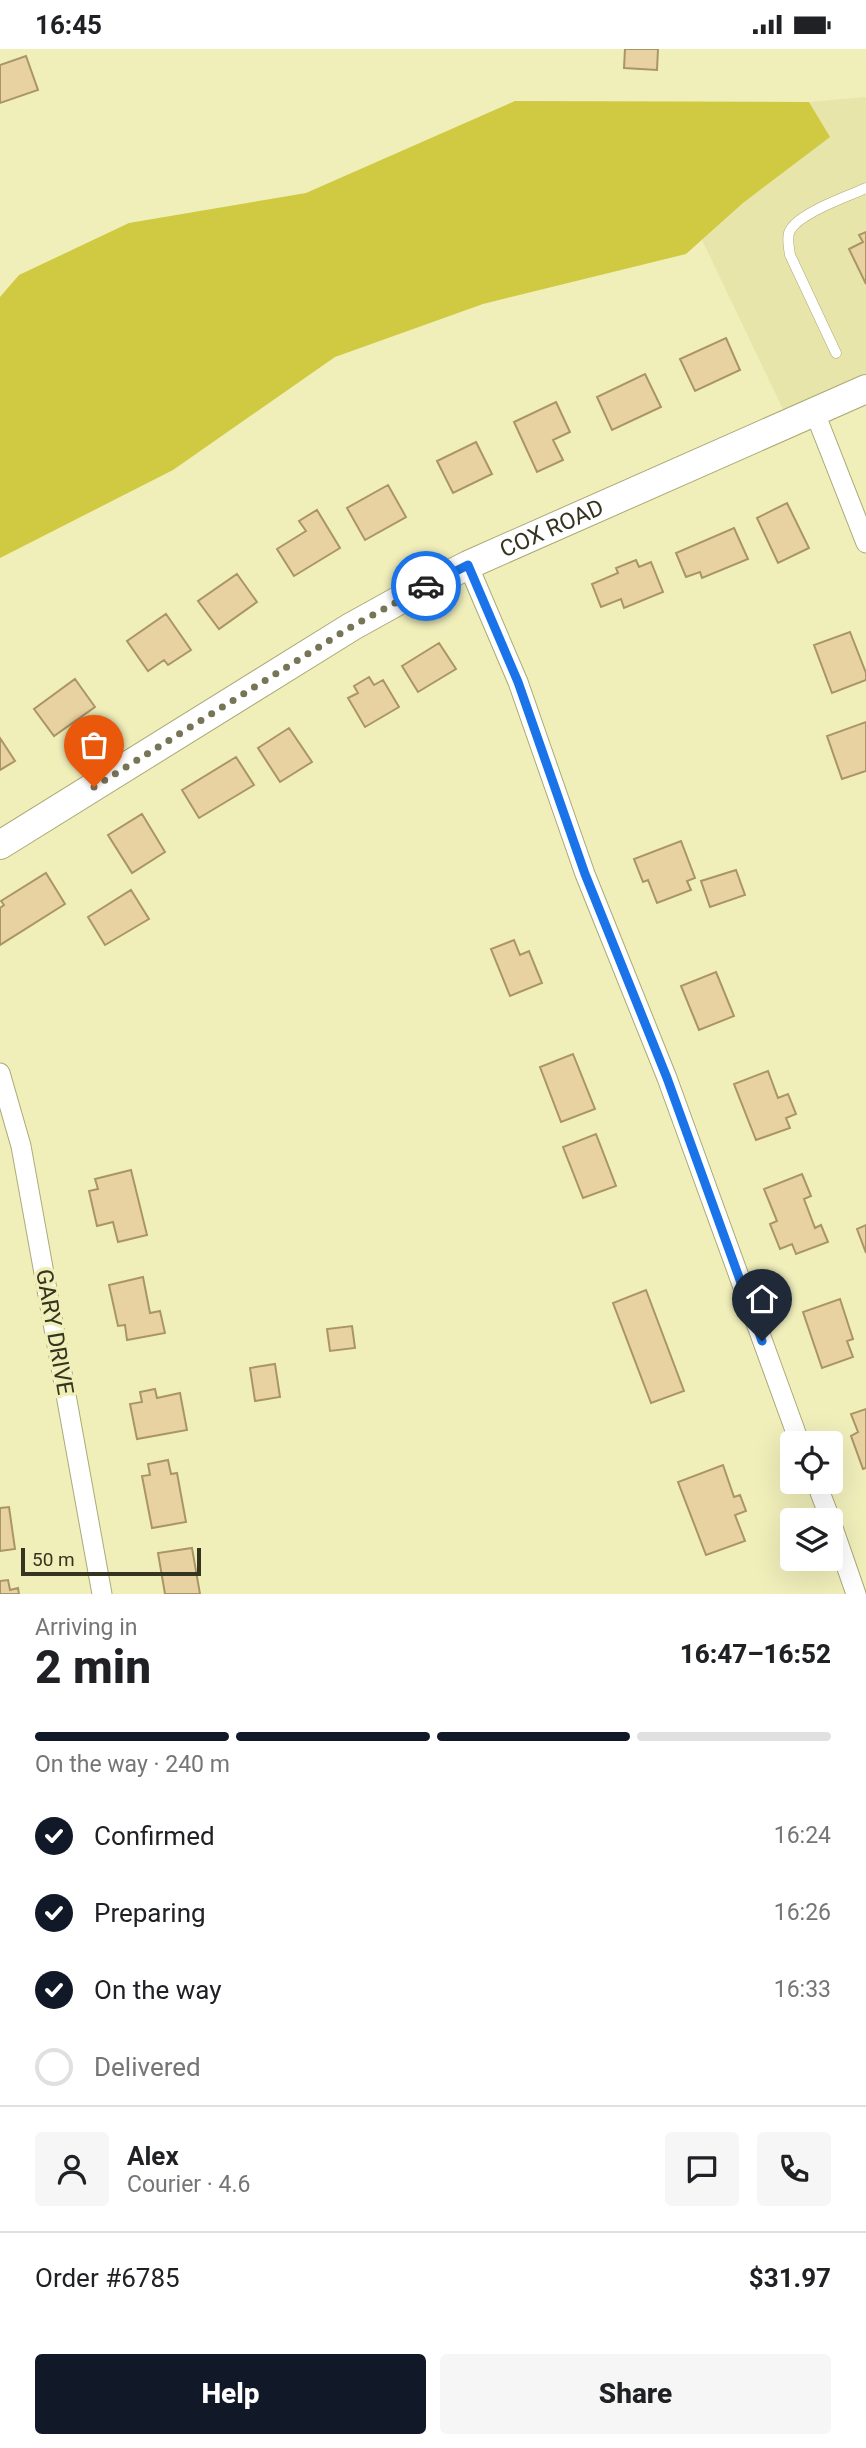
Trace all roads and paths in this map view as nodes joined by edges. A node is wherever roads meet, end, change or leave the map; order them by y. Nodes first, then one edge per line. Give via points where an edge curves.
1 (866, 188) edge
2 (836, 353) dead end
3 (866, 389) edge
4 (815, 413) junction
5 (866, 543) edge
6 (468, 565) junction
7 (0, 845) edge
8 (0, 1073) edge
9 (795, 1431) edge
10 (843, 1556) edge
11 (102, 1594) edge
12 (856, 1594) edge

1 - 2 lane via 797,220 789,231 790,255
3 - 4 street, COX ROAD
4 - 5 street
4 - 6 street, COX ROAD
6 - 7 street, COX ROAD via 351,627
6 - 9 street via 518,682 585,874 667,1078
8 - 11 street, GARY DRIVE via 21,1146
10 - 12 street

